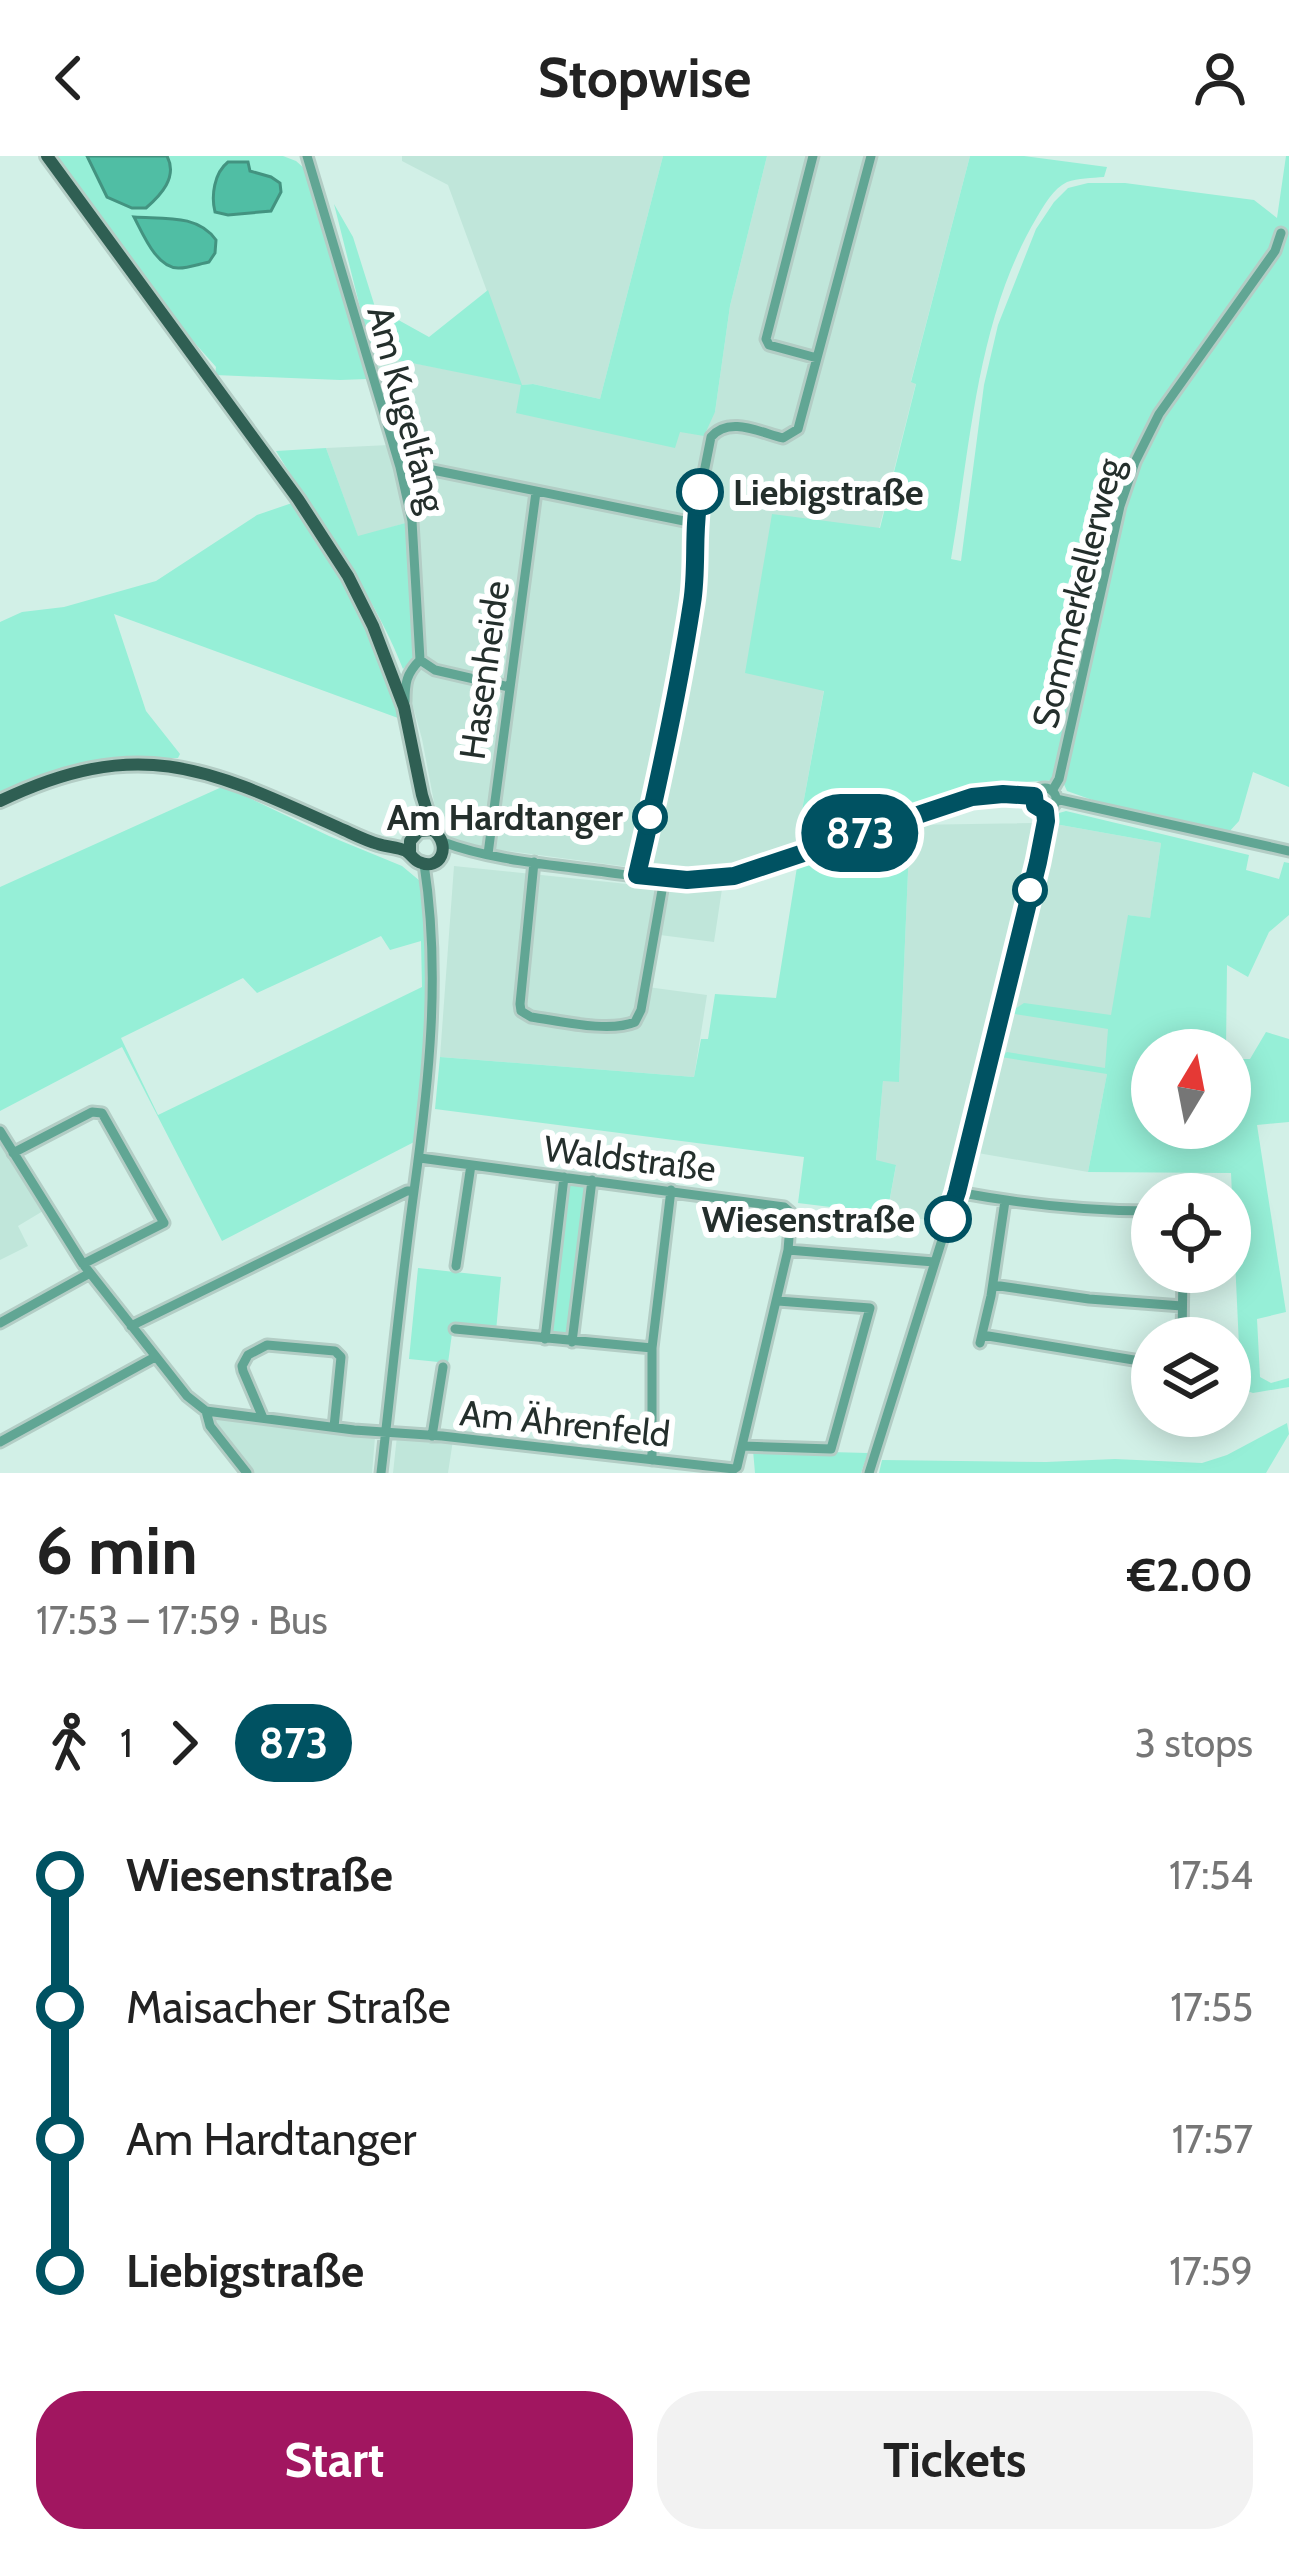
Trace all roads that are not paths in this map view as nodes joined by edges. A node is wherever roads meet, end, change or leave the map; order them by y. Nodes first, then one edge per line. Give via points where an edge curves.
1 (47, 156) edge
2 (307, 156) edge
3 (813, 156) edge
4 (871, 156) edge
5 (1281, 232) dead end
6 (817, 358) junction
7 (400, 466) junction
8 (536, 492) junction
9 (694, 523) junction
10 (420, 660) junction
11 (508, 687) junction
12 (404, 707) junction
13 (1054, 795) junction
14 (1034, 796) junction
15 (0, 801) edge
16 (1045, 811) junction
17 (418, 838) junction
18 (1289, 851) edge
19 (488, 854) junction
20 (436, 855) junction
21 (533, 862) junction
22 (637, 875) junction
23 (664, 879) junction
24 (0, 1131) edge
25 (14, 1154) junction
26 (420, 1157) junction
27 (471, 1166) junction
28 (564, 1177) junction
29 (592, 1180) junction
30 (670, 1190) junction
31 (414, 1191) junction
32 (957, 1192) junction
33 (1005, 1201) junction
34 (1131, 1211) edge
35 (788, 1250) junction
36 (934, 1262) junction
37 (457, 1266) dead end
38 (86, 1269) junction
39 (993, 1285) junction
40 (1182, 1293) edge
41 (778, 1301) junction
42 (1182, 1306) junction
43 (1182, 1317) edge
44 (0, 1323) edge
45 (131, 1326) junction
46 (455, 1329) dead end
47 (545, 1339) junction
48 (572, 1342) junction
49 (652, 1348) junction
50 (155, 1358) junction
51 (1131, 1360) edge
52 (443, 1367) dead end
53 (206, 1412) junction
54 (263, 1418) junction
55 (334, 1427) junction
56 (386, 1432) junction
57 (432, 1436) junction
58 (0, 1442) edge
59 (742, 1447) junction
60 (652, 1460) junction
61 (247, 1473) edge
62 (381, 1473) edge
63 (868, 1473) edge

1 - 12 main road via 298,499 373,626
2 - 7 street, Am Kugelfang
3 - 6 street via 766,339
4 - 6 street
5 - 13 street, Sommerkellerweg via 1135,462
6 - 9 street via 795,433 715,430
7 - 8 street
7 - 10 street, Am Kugelfang via 412,521
8 - 9 street
8 - 11 street, Hasenheide
9 - 22 street via 680,679
10 - 11 street
10 - 12 street via 404,685
11 - 19 street, Hasenheide
12 - 17 main road via 422,795
13 - 14 street via 1042,788
13 - 16 street
13 - 18 street
14 - 16 street
14 - 23 street via 972,797 734,876
15 - 17 main road via 95,768 179,767 256,790 379,844
16 - 32 street
17 - 20 main road
17 - 20 main road via 415,860
19 - 20 street
19 - 21 street
20 - 26 street
21 - 22 street
21 - 23 street via 520,1004 531,1017 635,1022
22 - 23 street
24 - 25 street
25 - 38 street
25 - 38 street via 102,1113 164,1223
26 - 27 street, Waldstraße
26 - 31 street
27 - 28 street, Waldstraße
27 - 37 street
28 - 29 street, Waldstraße
28 - 47 street
29 - 30 street, Waldstraße
29 - 48 street
30 - 35 street, Waldstraße via 784,1207 791,1213
30 - 49 street
31 - 45 street
31 - 56 street
32 - 33 street
32 - 36 street
33 - 34 street
33 - 39 street
35 - 36 street
35 - 41 street
36 - 63 street
38 - 44 street
38 - 45 street
39 - 42 street
39 - 51 street via 981,1339
40 - 42 street
41 - 59 street
41 - 59 street via 870,1308 831,1449
42 - 43 street
45 - 50 street
46 - 47 street
47 - 48 street
48 - 49 street
49 - 60 street
50 - 53 street
50 - 58 street
52 - 57 street
53 - 54 street, Am Ährenfeld
53 - 61 street
54 - 55 street, Am Ährenfeld
54 - 55 street via 243,1371 248,1355 267,1346 335,1351
55 - 56 street, Am Ährenfeld
56 - 57 street, Am Ährenfeld
56 - 62 street
57 - 60 street, Am Ährenfeld
59 - 60 street, Am Ährenfeld via 737,1467

